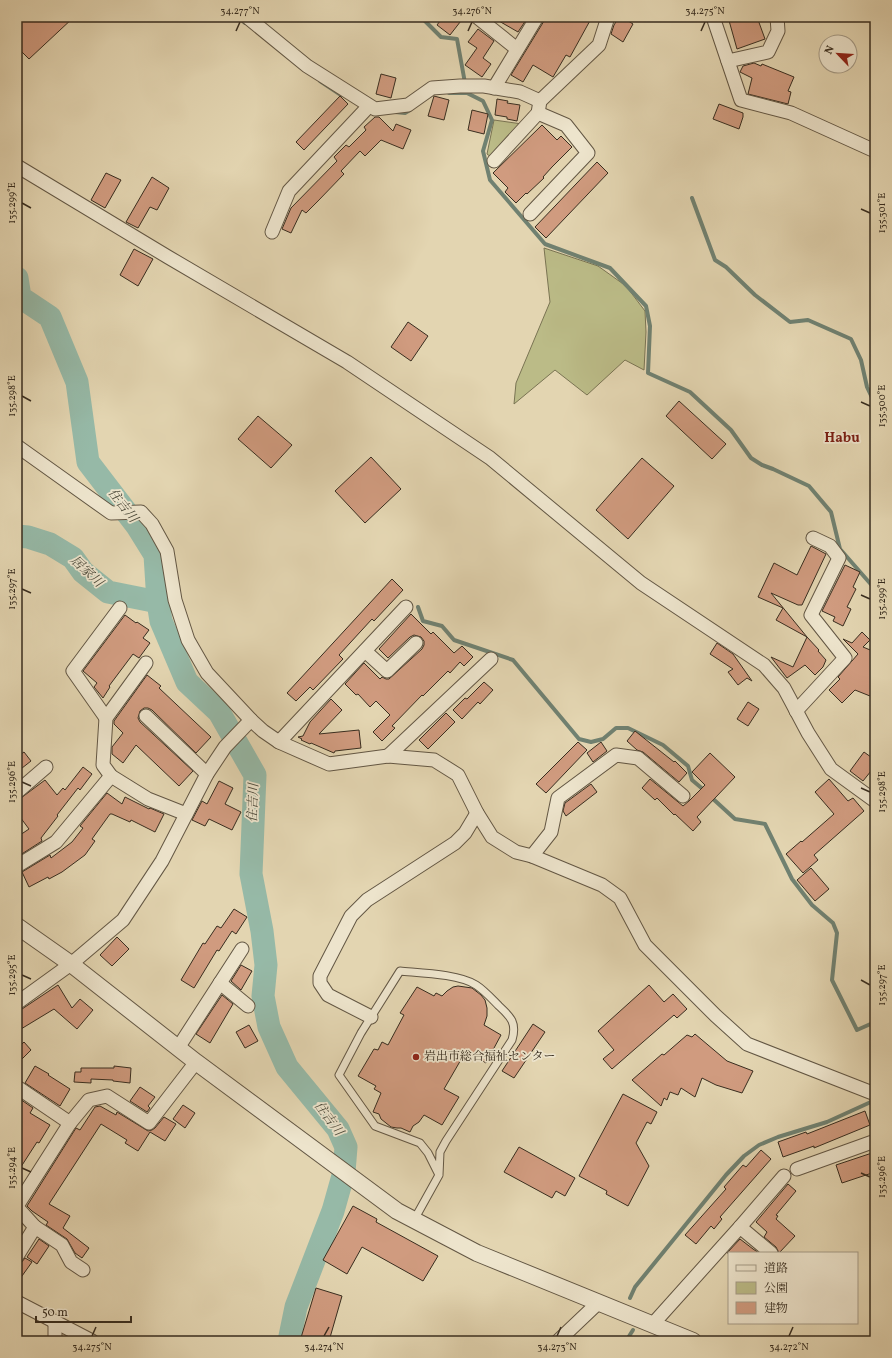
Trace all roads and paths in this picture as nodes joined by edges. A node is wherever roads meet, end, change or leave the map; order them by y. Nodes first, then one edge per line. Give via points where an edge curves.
1 (247, 17) edge
2 (477, 17) edge
3 (537, 17) edge
4 (608, 17) edge
5 (713, 17) edge
6 (777, 17) edge
7 (517, 49) junction
8 (728, 61) junction
9 (494, 88) junction
10 (369, 106) junction
11 (539, 107) junction
12 (875, 151) edge
13 (494, 161) dead end
14 (17, 166) edge
15 (530, 214) dead end
16 (272, 232) dead end
17 (17, 446) edge
18 (813, 538) dead end
19 (406, 607) dead end
20 (120, 608) dead end
21 (416, 643) dead end
22 (365, 651) junction
23 (490, 659) dead end
24 (146, 663) dead end
25 (796, 711) junction
26 (146, 716) dead end
27 (106, 718) junction
28 (251, 720) junction
29 (279, 742) junction
30 (388, 756) junction
31 (46, 767) dead end
32 (207, 774) junction
33 (111, 776) junction
34 (17, 792) edge
35 (683, 796) dead end
36 (875, 801) edge
37 (477, 813) junction
38 (186, 814) junction
39 (532, 856) junction
40 (17, 866) edge
41 (17, 926) edge
42 (242, 949) dead end
43 (71, 964) junction
44 (220, 983) junction
45 (17, 1003) edge
46 (248, 1006) dead end
47 (371, 1017) junction
48 (178, 1048) junction
49 (196, 1062) junction
50 (17, 1087) edge
51 (875, 1094) edge
52 (70, 1123) junction
53 (875, 1141) edge
54 (797, 1169) dead end
55 (439, 1175) junction
56 (784, 1176) dead end
57 (17, 1206) edge
58 (414, 1220) junction
59 (35, 1227) junction
60 (740, 1228) junction
61 (770, 1252) edge
62 (17, 1256) edge
63 (83, 1270) dead end
64 (17, 1302) edge
65 (598, 1302) junction
66 (55, 1322) junction
67 (652, 1325) junction
68 (55, 1341) edge
69 (92, 1341) edge
70 (558, 1341) edge
71 (693, 1341) edge

1 - 10 street via 307,66
2 - 7 street
3 - 7 street
4 - 11 street via 599,45
5 - 8 street
6 - 8 street via 778,31 768,52
7 - 9 street
8 - 12 street via 741,100 791,113
9 - 10 street via 432,88 408,105 375,109
9 - 11 street via 520,92
10 - 16 street via 288,191
11 - 13 street
11 - 15 street via 566,125 588,153
14 - 25 street via 347,362 490,458 641,583 764,665 784,688
17 - 28 street via 111,513 141,512 152,524 167,551 175,600 188,640 207,673
18 - 25 street via 830,546 839,558 811,615 845,658
19 - 22 street
20 - 27 street via 73,671
21 - 22 street via 387,670
22 - 29 street
23 - 30 street
24 - 27 street
25 - 36 street via 831,769
26 - 32 street
27 - 33 street via 103,765
28 - 29 street
28 - 32 street via 225,747
29 - 30 street via 329,764
30 - 37 street via 434,760 458,775
31 - 34 street
32 - 38 street
33 - 38 street via 148,799
33 - 40 street via 56,842
35 - 39 street via 638,758 616,756 558,798 552,832
37 - 39 street via 492,837 516,852
37 - 47 street via 465,833 454,844 367,900 351,916 320,976 320,983 328,995
38 - 43 street via 162,862 123,920
39 - 51 street via 602,885 620,898 645,945 747,1044
41 - 43 street
42 - 44 street
43 - 45 street
43 - 48 street
44 - 46 street
44 - 48 street
47 - 55 lane via 338,1075 375,1126 420,1143
47 - 55 lane via 400,971 452,977 475,985 514,1022 512,1040 440,1152
48 - 49 street
49 - 52 street via 149,1123 107,1096 89,1100
49 - 58 street via 397,1211
50 - 52 street
52 - 57 street
53 - 54 street
55 - 58 lane
56 - 60 street
57 - 59 street
58 - 65 street via 477,1253
59 - 62 street
59 - 63 street via 62,1245 71,1262
60 - 61 street
60 - 67 street
64 - 66 street
65 - 67 street
65 - 70 street
66 - 68 street
66 - 69 street
67 - 71 street

